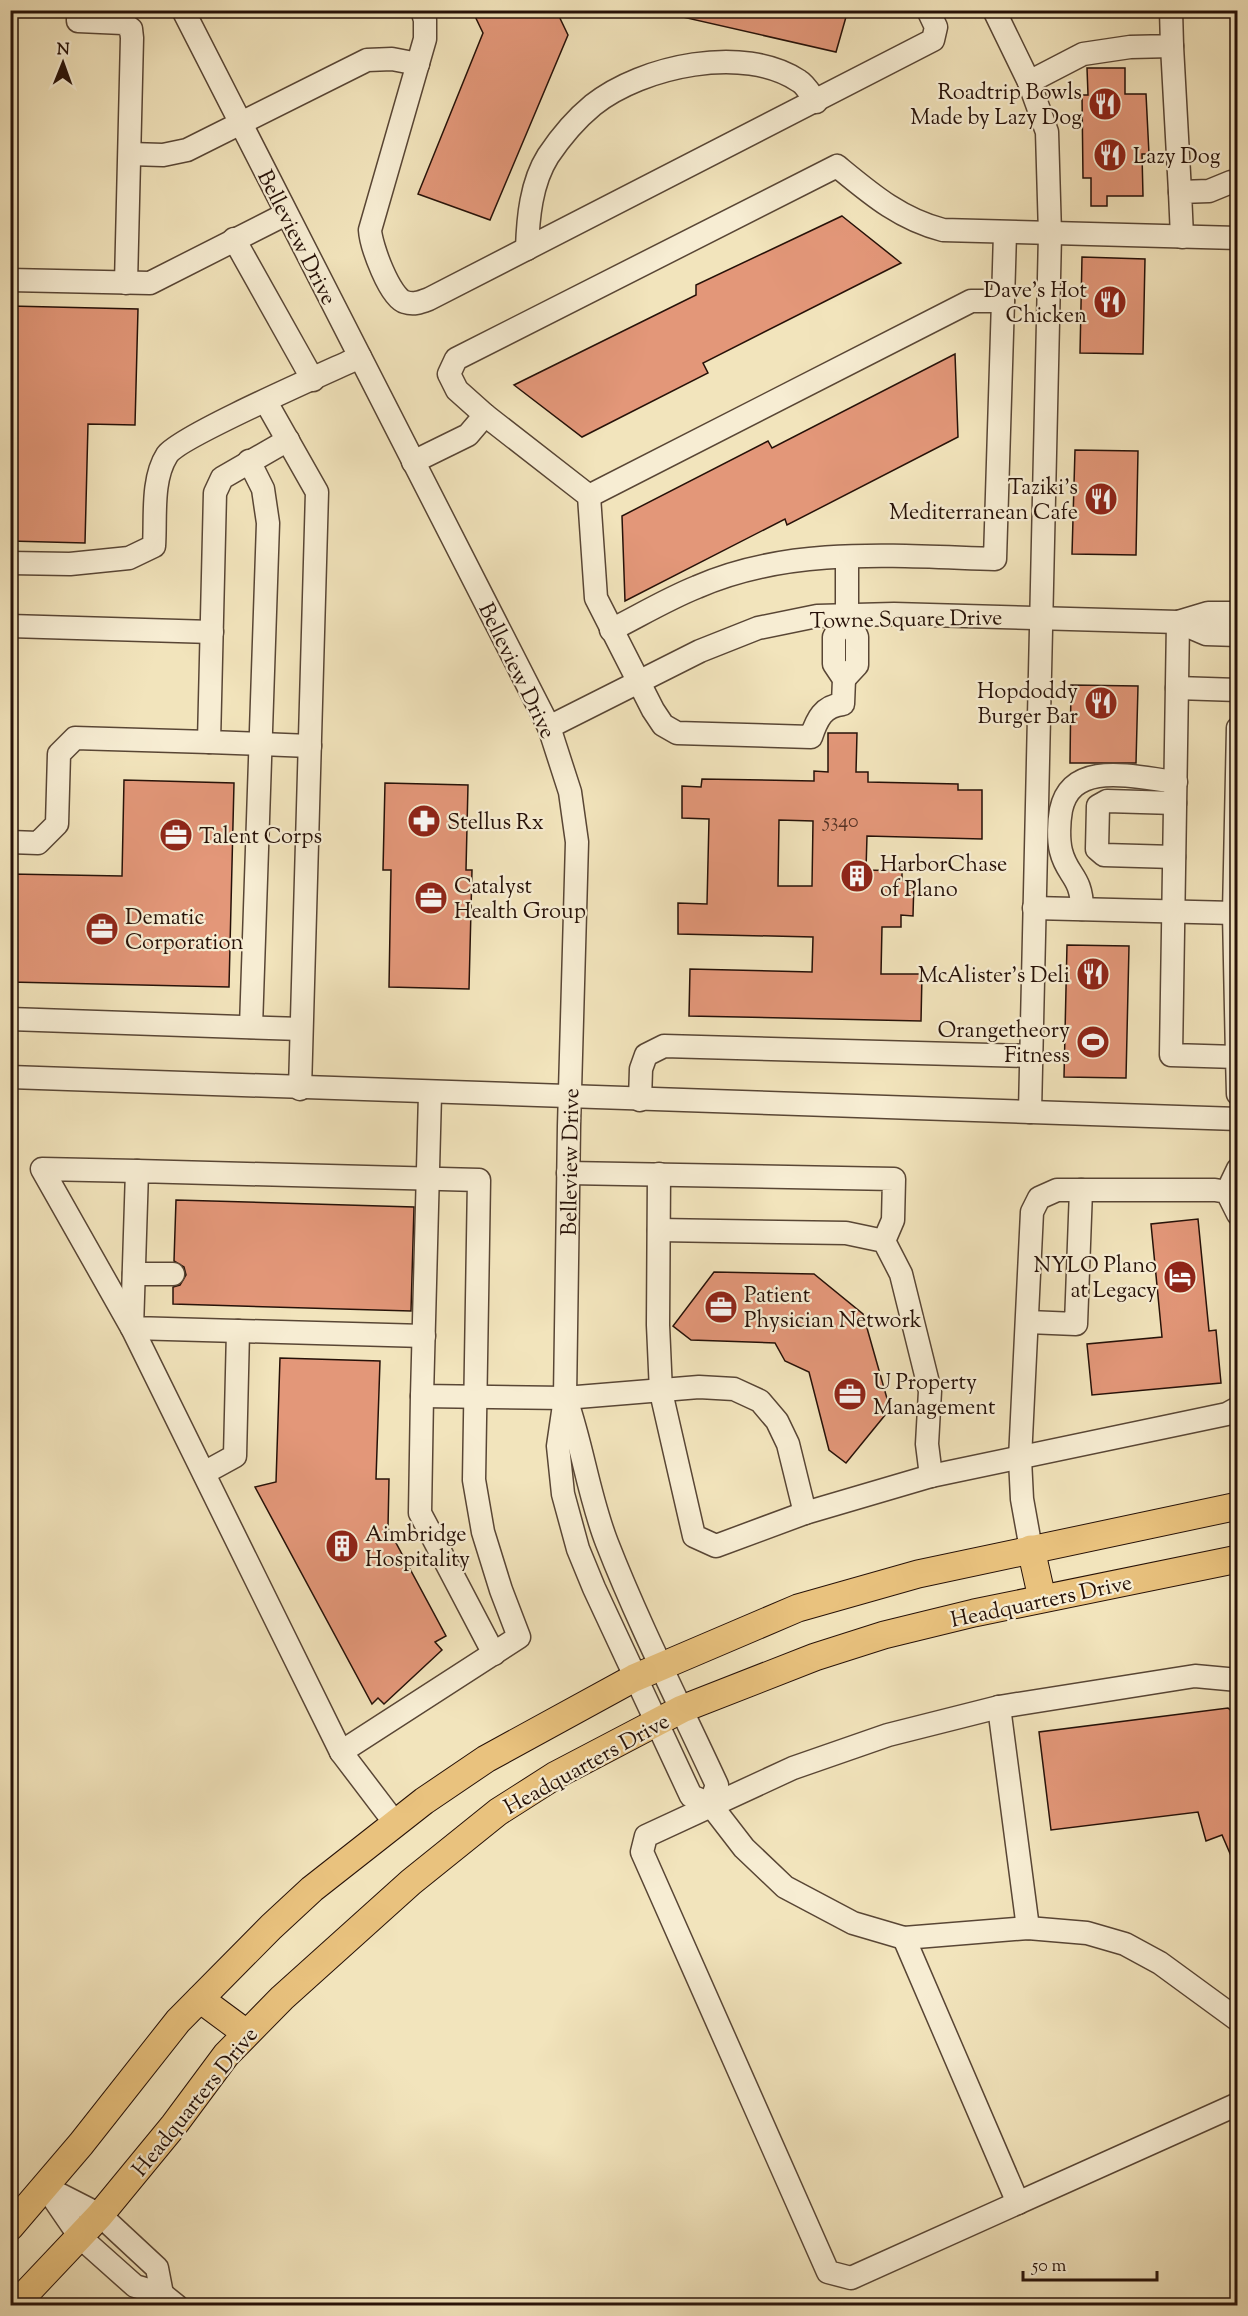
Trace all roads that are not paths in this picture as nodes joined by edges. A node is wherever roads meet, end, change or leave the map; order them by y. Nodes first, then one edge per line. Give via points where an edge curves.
1 (78, 10) edge
2 (183, 10) edge
3 (422, 10) edge
4 (928, 10) edge
5 (994, 10) edge
6 (1171, 10) edge
7 (1172, 46) junction
8 (418, 64) junction
9 (1029, 82) junction
10 (816, 102) junction
11 (240, 122) junction
12 (130, 154) junction
13 (1231, 182) dead end
14 (1180, 192) junction
15 (286, 214) junction
16 (1005, 233) junction
17 (1050, 234) junction
18 (1182, 237) junction
19 (1238, 238) edge
20 (234, 239) junction
21 (527, 249) junction
22 (10, 280) edge
23 (126, 283) junction
24 (1003, 301) junction
25 (360, 357) junction
26 (313, 380) junction
27 (266, 402) junction
28 (485, 415) junction
29 (288, 440) junction
30 (249, 461) junction
31 (413, 462) junction
32 (589, 496) junction
33 (847, 556) junction
34 (10, 563) edge
35 (1238, 613) edge
36 (847, 615) junction
37 (1040, 617) junction
38 (1178, 622) junction
39 (10, 626) edge
40 (611, 630) junction
41 (212, 632) junction
42 (1238, 635) edge
43 (639, 682) junction
44 (1177, 688) junction
45 (1238, 690) edge
46 (549, 727) junction
47 (1238, 728) edge
48 (209, 742) junction
49 (261, 744) junction
50 (310, 746) junction
51 (1175, 793) junction
52 (10, 842) edge
53 (1174, 857) junction
54 (1034, 908) junction
55 (1082, 909) junction
56 (1173, 912) junction
57 (1234, 913) junction
58 (10, 1019) edge
59 (251, 1027) junction
60 (301, 1029) junction
61 (1031, 1056) junction
62 (1237, 1057) edge
63 (10, 1077) edge
64 (300, 1089) junction
65 (430, 1094) junction
66 (1238, 1094) edge
67 (570, 1098) junction
68 (640, 1100) junction
69 (1030, 1112) junction
70 (1238, 1119) edge
71 (1238, 1169) edge
72 (137, 1171) junction
73 (568, 1173) junction
74 (659, 1174) junction
75 (428, 1178) junction
76 (1081, 1190) junction
77 (1227, 1192) junction
78 (1238, 1214) edge
79 (659, 1230) junction
80 (884, 1241) junction
81 (134, 1274) junction
82 (173, 1274) dead end
83 (1028, 1322) junction
84 (132, 1328) junction
85 (238, 1331) junction
86 (424, 1336) junction
87 (661, 1392) junction
88 (422, 1396) junction
89 (474, 1397) junction
90 (565, 1398) junction
91 (1238, 1408) edge
92 (1020, 1459) junction
93 (204, 1473) junction
94 (931, 1476) junction
95 (1238, 1506) edge
96 (805, 1513) junction
97 (1030, 1549) junction
98 (1238, 1559) edge
99 (1042, 1598) junction
100 (494, 1654) junction
101 (662, 1665) junction
102 (634, 1678) junction
103 (1238, 1680) edge
104 (999, 1707) junction
105 (682, 1709) junction
106 (656, 1721) junction
107 (341, 1752) junction
108 (710, 1804) junction
109 (395, 1823) junction
110 (1028, 1928) junction
111 (904, 1938) junction
112 (200, 1999) junction
113 (1238, 2020) edge
114 (246, 2033) junction
115 (1238, 2104) edge
116 (45, 2186) junction
117 (1018, 2203) junction
118 (100, 2215) junction
119 (10, 2227) edge
120 (80, 2237) junction
121 (170, 2300) edge
122 (14, 2306) edge

1 - 12 street via 78,21 123,23 131,29
2 - 11 street, Belleview Drive
3 - 8 street via 425,39
4 - 10 street via 936,27 933,40
5 - 9 street
6 - 7 street
7 - 9 street via 1083,54
7 - 14 street
8 - 11 street via 368,60
8 - 21 street via 370,230 371,244 396,296 415,304 429,299
9 - 17 street via 1047,132
10 - 21 street
10 - 21 street via 801,82 755,64 690,65 643,77 594,104 547,158 533,193
11 - 12 street via 187,150 162,155
11 - 15 street, Belleview Drive
12 - 23 street
13 - 14 street via 1209,191
14 - 18 street
15 - 20 street
15 - 25 street, Belleview Drive
16 - 17 street
16 - 24 street
16 - 28 street via 943,230 916,223 837,166 456,359 449,374 457,390
17 - 18 street
17 - 37 street
18 - 19 street
20 - 23 street via 150,283
20 - 26 street
22 - 23 street
24 - 32 street via 971,301
24 - 33 street via 995,559
25 - 26 street
25 - 31 street, Belleview Drive
26 - 27 street
27 - 29 street
27 - 34 street via 167,454 157,482 154,546 129,558 70,564
28 - 31 street via 468,435
28 - 32 street
29 - 30 street
29 - 50 street via 316,492
30 - 41 street via 222,478 215,493
30 - 49 street via 263,489 268,523
31 - 46 street, Belleview Drive
32 - 40 street via 596,598
33 - 36 street
33 - 40 street via 742,572 697,586
35 - 38 street, Towne Square Drive via 1208,613
36 - 37 street, Towne Square Drive
36 - 43 street, Towne Square Drive via 817,616 758,628 700,651
36 - 43 street via 857,637 857,665 844,680 843,705 832,705 817,718 811,737 677,733 663,724
37 - 38 street, Towne Square Drive
37 - 54 street
38 - 42 street, Towne Square Drive via 1206,634
38 - 44 street
39 - 41 street
40 - 43 street
41 - 48 street
43 - 46 street, Towne Square Drive
44 - 45 street
44 - 51 street
46 - 67 street, Belleview Drive via 570,792 577,842
47 - 57 street
48 - 49 street
48 - 52 street via 75,738 59,754 57,824 38,843
49 - 50 street
49 - 59 street
50 - 60 street
51 - 53 street
51 - 53 street via 1107,801 1098,806 1097,849 1104,855
51 - 55 street via 1123,776 1086,777 1064,796 1060,848 1081,888
53 - 56 street
54 - 55 street
54 - 61 street
55 - 56 street
56 - 57 street
56 - 62 street via 1171,1055
57 - 62 street
58 - 59 street
59 - 60 street
60 - 64 street
61 - 68 street via 664,1046 646,1055 641,1069
61 - 69 street
62 - 66 street
63 - 64 street
64 - 65 street
65 - 67 street
65 - 75 street
67 - 68 street
67 - 73 street, Belleview Drive
68 - 69 street
69 - 70 street
71 - 77 street
72 - 75 street
72 - 81 street
72 - 84 street via 42,1169
73 - 74 street
73 - 90 street, Belleview Drive
74 - 79 street
74 - 80 street via 894,1179 893,1220
75 - 86 street
75 - 89 street via 479,1180
76 - 77 street
76 - 83 street via 1057,1190 1039,1198 1032,1212
76 - 83 street via 1076,1324
77 - 78 street
79 - 80 street via 846,1233
79 - 87 street
80 - 94 street via 901,1274 930,1391 927,1444
81 - 82 street
81 - 84 street
83 - 92 street
84 - 85 street
84 - 93 street
85 - 86 street
85 - 93 street via 235,1456
86 - 88 street
87 - 90 street
87 - 96 street via 734,1389 760,1401 777,1421 788,1444
87 - 96 street via 694,1536 716,1546
88 - 89 street
88 - 100 street via 420,1513
89 - 90 street
89 - 100 street via 474,1480 479,1512 519,1637
90 - 101 street, Belleview Drive via 607,1542
90 - 102 street, Belleview Drive via 558,1446 563,1494 578,1548
91 - 92 street via 1227,1414
92 - 94 street
92 - 97 street
93 - 107 street
94 - 96 street
95 - 97 main road
97 - 99 main road
97 - 101 main road via 918,1574 798,1608
98 - 99 main road, Headquarters Drive
99 - 105 main road, Headquarters Drive via 884,1635 760,1676
100 - 107 street
101 - 102 main road
101 - 105 street, Belleview Drive
102 - 106 street, Belleview Drive
102 - 109 main road via 486,1759
103 - 104 street via 1195,1676
104 - 108 street via 888,1735 793,1768
104 - 110 street
105 - 106 main road, Headquarters Drive
105 - 108 street, Belleview Drive via 717,1785
106 - 108 street, Belleview Drive via 691,1796
106 - 114 main road, Headquarters Drive via 556,1775 498,1812 325,1957
107 - 109 street
108 - 111 street, Belleview Drive via 744,1848 785,1887 853,1923
108 - 117 street via 645,1836 642,1852 828,2272 851,2278
109 - 112 main road via 312,1889
110 - 111 street
110 - 113 street via 1087,1933 1125,1944 1160,1963
111 - 117 street
112 - 114 main road
112 - 116 main road
114 - 118 main road, Headquarters Drive
115 - 117 street
116 - 118 street
116 - 119 main road
116 - 120 street
118 - 120 main road, Headquarters Drive
118 - 121 street via 157,2268
120 - 121 street via 135,2286
120 - 122 main road, Headquarters Drive

